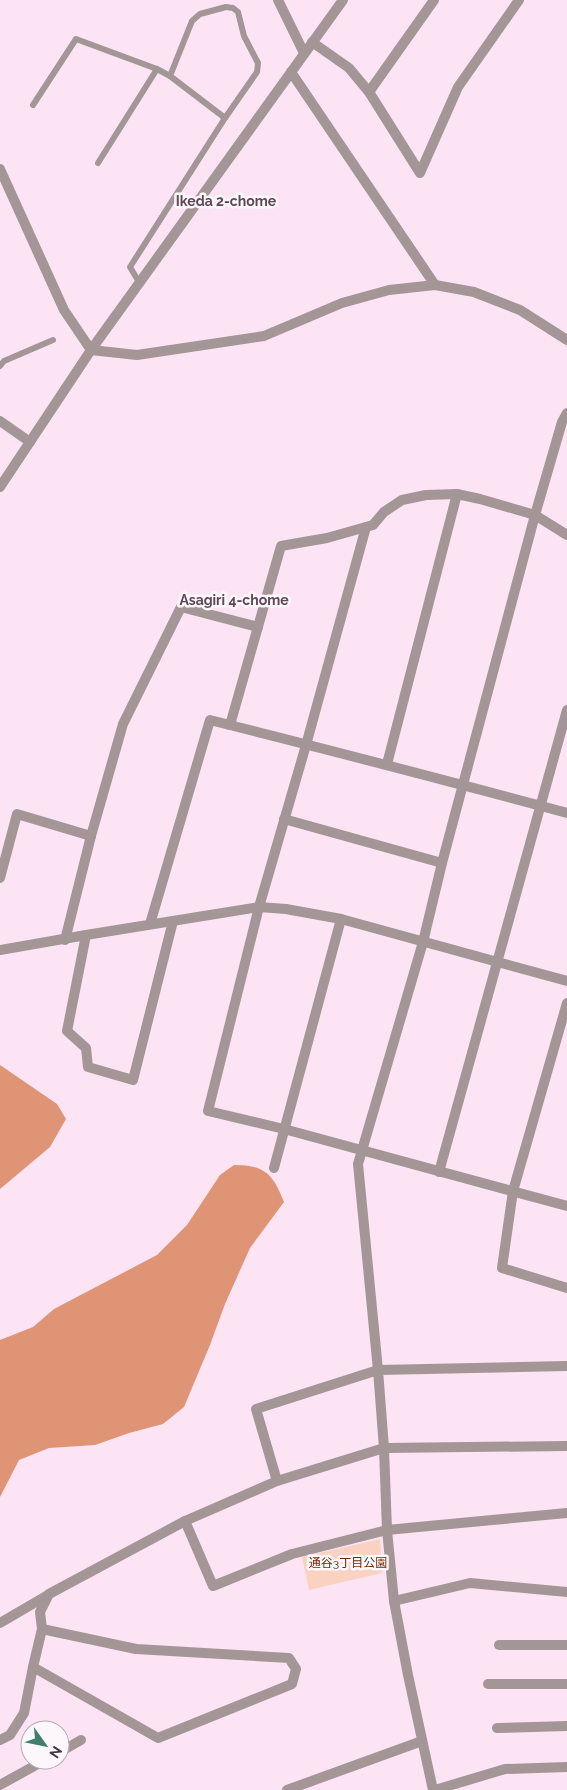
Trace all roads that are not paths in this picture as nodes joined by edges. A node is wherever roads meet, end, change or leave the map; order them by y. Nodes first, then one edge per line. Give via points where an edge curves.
1 (278, 0) edge
2 (343, 0) edge
3 (434, 0) edge
4 (519, 0) edge
5 (312, 42) junction
6 (304, 53) junction
7 (157, 69) junction
8 (291, 72) junction
9 (170, 76) junction
10 (369, 92) junction
11 (33, 105) dead end
12 (225, 118) junction
13 (98, 163) dead end
14 (0, 169) edge
15 (139, 282) junction
16 (435, 285) junction
17 (53, 340) dead end
18 (567, 340) edge
19 (90, 350) junction
20 (0, 366) edge
21 (567, 413) edge
22 (0, 421) edge
23 (30, 442) junction
24 (0, 487) edge
25 (456, 494) junction
26 (535, 515) junction
27 (366, 527) junction
28 (567, 535) edge
29 (258, 627) junction
30 (567, 710) edge
31 (230, 725) junction
32 (306, 745) junction
33 (386, 764) junction
34 (464, 785) junction
35 (540, 806) junction
36 (567, 813) edge
37 (284, 819) junction
38 (90, 836) junction
39 (442, 863) junction
40 (0, 878) edge
41 (258, 908) junction
42 (340, 919) junction
43 (173, 920) junction
44 (150, 924) junction
45 (86, 935) junction
46 (65, 940) junction
47 (423, 942) junction
48 (0, 950) edge
49 (498, 962) junction
50 (567, 980) edge
51 (567, 1003) edge
52 (284, 1129) junction
53 (361, 1151) junction
54 (274, 1168) dead end
55 (439, 1172) junction
56 (513, 1191) junction
57 (567, 1206) edge
58 (567, 1288) edge
59 (566, 1366) edge
60 (378, 1370) junction
61 (567, 1446) edge
62 (384, 1448) junction
63 (277, 1482) junction
64 (567, 1513) edge
65 (185, 1521) junction
66 (387, 1530) junction
67 (567, 1592) edge
68 (49, 1594) junction
69 (394, 1601) junction
70 (0, 1623) edge
71 (42, 1629) junction
72 (499, 1645) dead end
73 (567, 1645) edge
74 (33, 1667) junction
75 (488, 1684) dead end
76 (567, 1684) edge
77 (567, 1726) edge
78 (497, 1728) dead end
79 (0, 1740) edge
80 (81, 1740) dead end
81 (422, 1742) junction
82 (70, 1746) edge
83 (567, 1767) edge
84 (27, 1770) edge
85 (0, 1785) edge
86 (302, 1788) edge
87 (287, 1790) edge
88 (434, 1790) edge

1 - 6 street
2 - 5 street
3 - 10 street
4 - 10 street via 458,87 420,172
5 - 6 street
5 - 10 street via 349,68
6 - 8 street
7 - 9 lane
7 - 11 lane via 76,39
7 - 13 lane
8 - 15 street
8 - 16 street
9 - 12 lane
9 - 12 lane via 192,21 200,14 233,8 238,12 244,36 258,63 257,72
12 - 15 lane via 130,267
14 - 19 street via 64,310
15 - 19 street
16 - 18 street via 474,292 520,310
16 - 19 street via 389,290 342,303 264,336 137,355
17 - 20 lane via 4,361
19 - 23 street
21 - 26 street
22 - 23 street
23 - 24 street
25 - 26 street
25 - 27 street via 402,500 384,512 373,525
25 - 33 street
26 - 28 street
26 - 34 street
27 - 29 street via 281,546
27 - 32 street
29 - 31 street
29 - 38 street via 181,607 123,724
30 - 35 street
31 - 32 street
31 - 44 street via 210,720
32 - 33 street
32 - 37 street
33 - 34 street
34 - 35 street
34 - 39 street
35 - 36 street
35 - 49 street
37 - 39 street
37 - 41 street
38 - 40 street via 17,814
38 - 46 street
39 - 47 street
41 - 42 street via 286,909
41 - 43 street
41 - 52 street via 208,1111
42 - 47 street
42 - 52 street
43 - 44 street
43 - 45 street via 133,1080 88,1067 86,1048 67,1031
44 - 45 street
45 - 46 street
46 - 48 street
47 - 49 street
47 - 53 street
49 - 50 street
49 - 55 street
51 - 56 street
52 - 53 street
52 - 54 street
53 - 55 street
53 - 60 street via 358,1164
55 - 56 street
56 - 57 street
56 - 58 street via 502,1268
59 - 60 street
60 - 62 street
60 - 63 street via 256,1410
61 - 62 street
62 - 63 street
62 - 66 street
63 - 65 street
64 - 66 street
65 - 66 street via 213,1586 292,1554
65 - 68 street
66 - 69 street
67 - 69 street via 470,1584
68 - 70 street
68 - 71 street via 40,1612
69 - 81 street
71 - 74 street
71 - 74 street via 136,1649 289,1658 296,1669 292,1684 158,1738
72 - 73 street
74 - 79 street via 24,1713 10,1736
75 - 76 street
77 - 78 street
80 - 82 street
81 - 86 street
81 - 88 street
83 - 88 street via 505,1769
84 - 85 street
86 - 87 street

